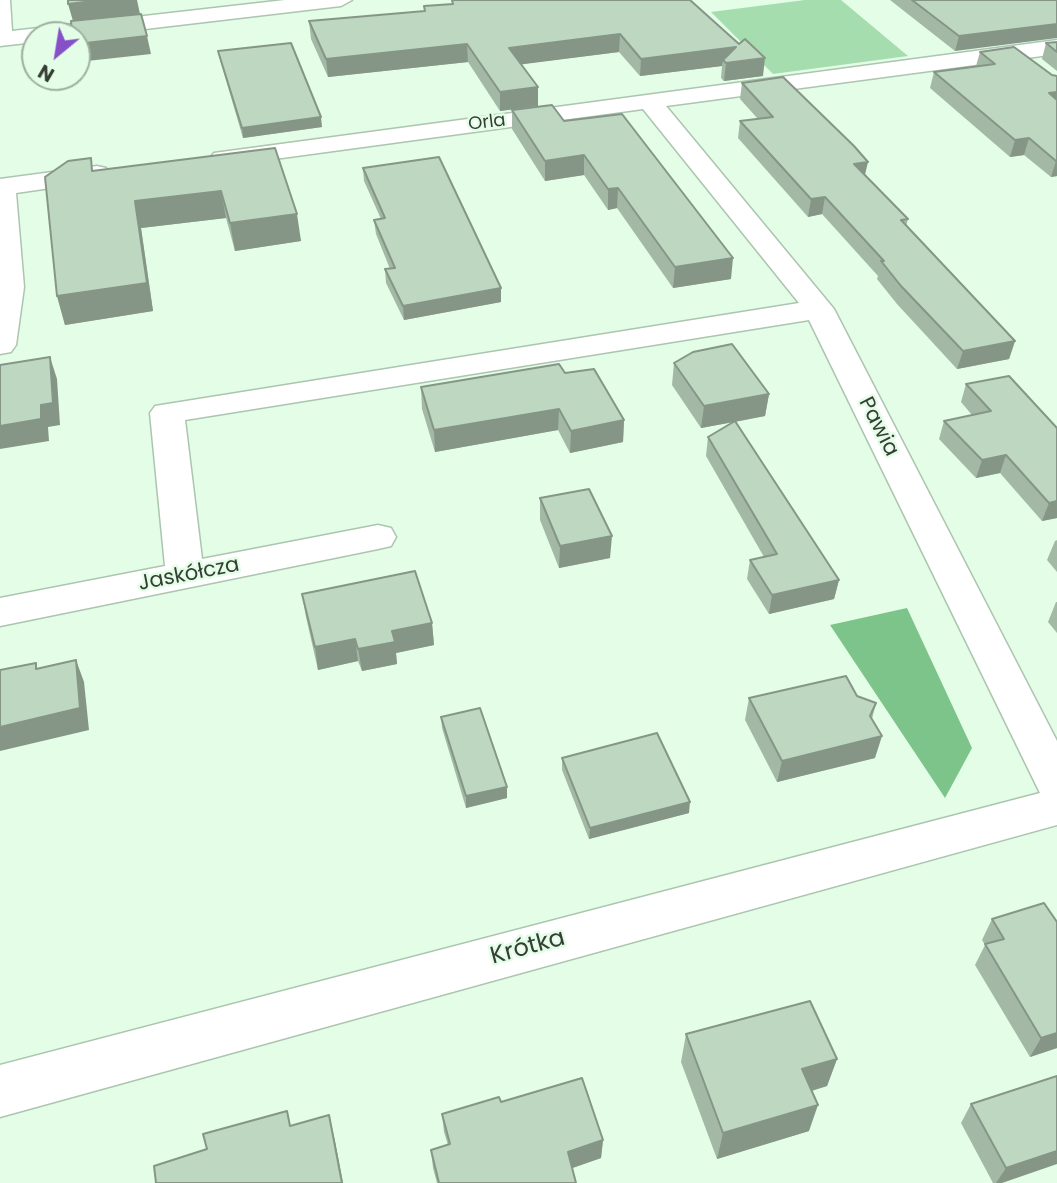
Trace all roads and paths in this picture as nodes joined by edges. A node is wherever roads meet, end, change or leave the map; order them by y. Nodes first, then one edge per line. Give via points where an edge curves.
1 (1, 0) edge
2 (341, 0) edge
3 (0, 38) edge
4 (1057, 47) edge
5 (1015, 52) junction
6 (1036, 68) edge
7 (650, 102) junction
8 (195, 161) edge
9 (126, 170) edge
10 (1, 187) edge
11 (4, 288) edge
12 (819, 309) junction
13 (0, 345) edge
14 (378, 537) dead end
15 (185, 576) junction
16 (0, 612) edge
17 (1057, 784) edge
18 (1057, 807) edge
19 (0, 1091) edge

1 - 3 street
2 - 3 street
4 - 5 street, Orla
5 - 6 street
5 - 7 street, Orla
7 - 8 street, Orla
7 - 12 street, Pawia
9 - 10 street
10 - 11 street
11 - 13 street
12 - 15 street via 167,413
12 - 17 street, Pawia
14 - 15 street, Jaskółcza
15 - 16 street, Jaskółcza
18 - 19 street, Krótka

